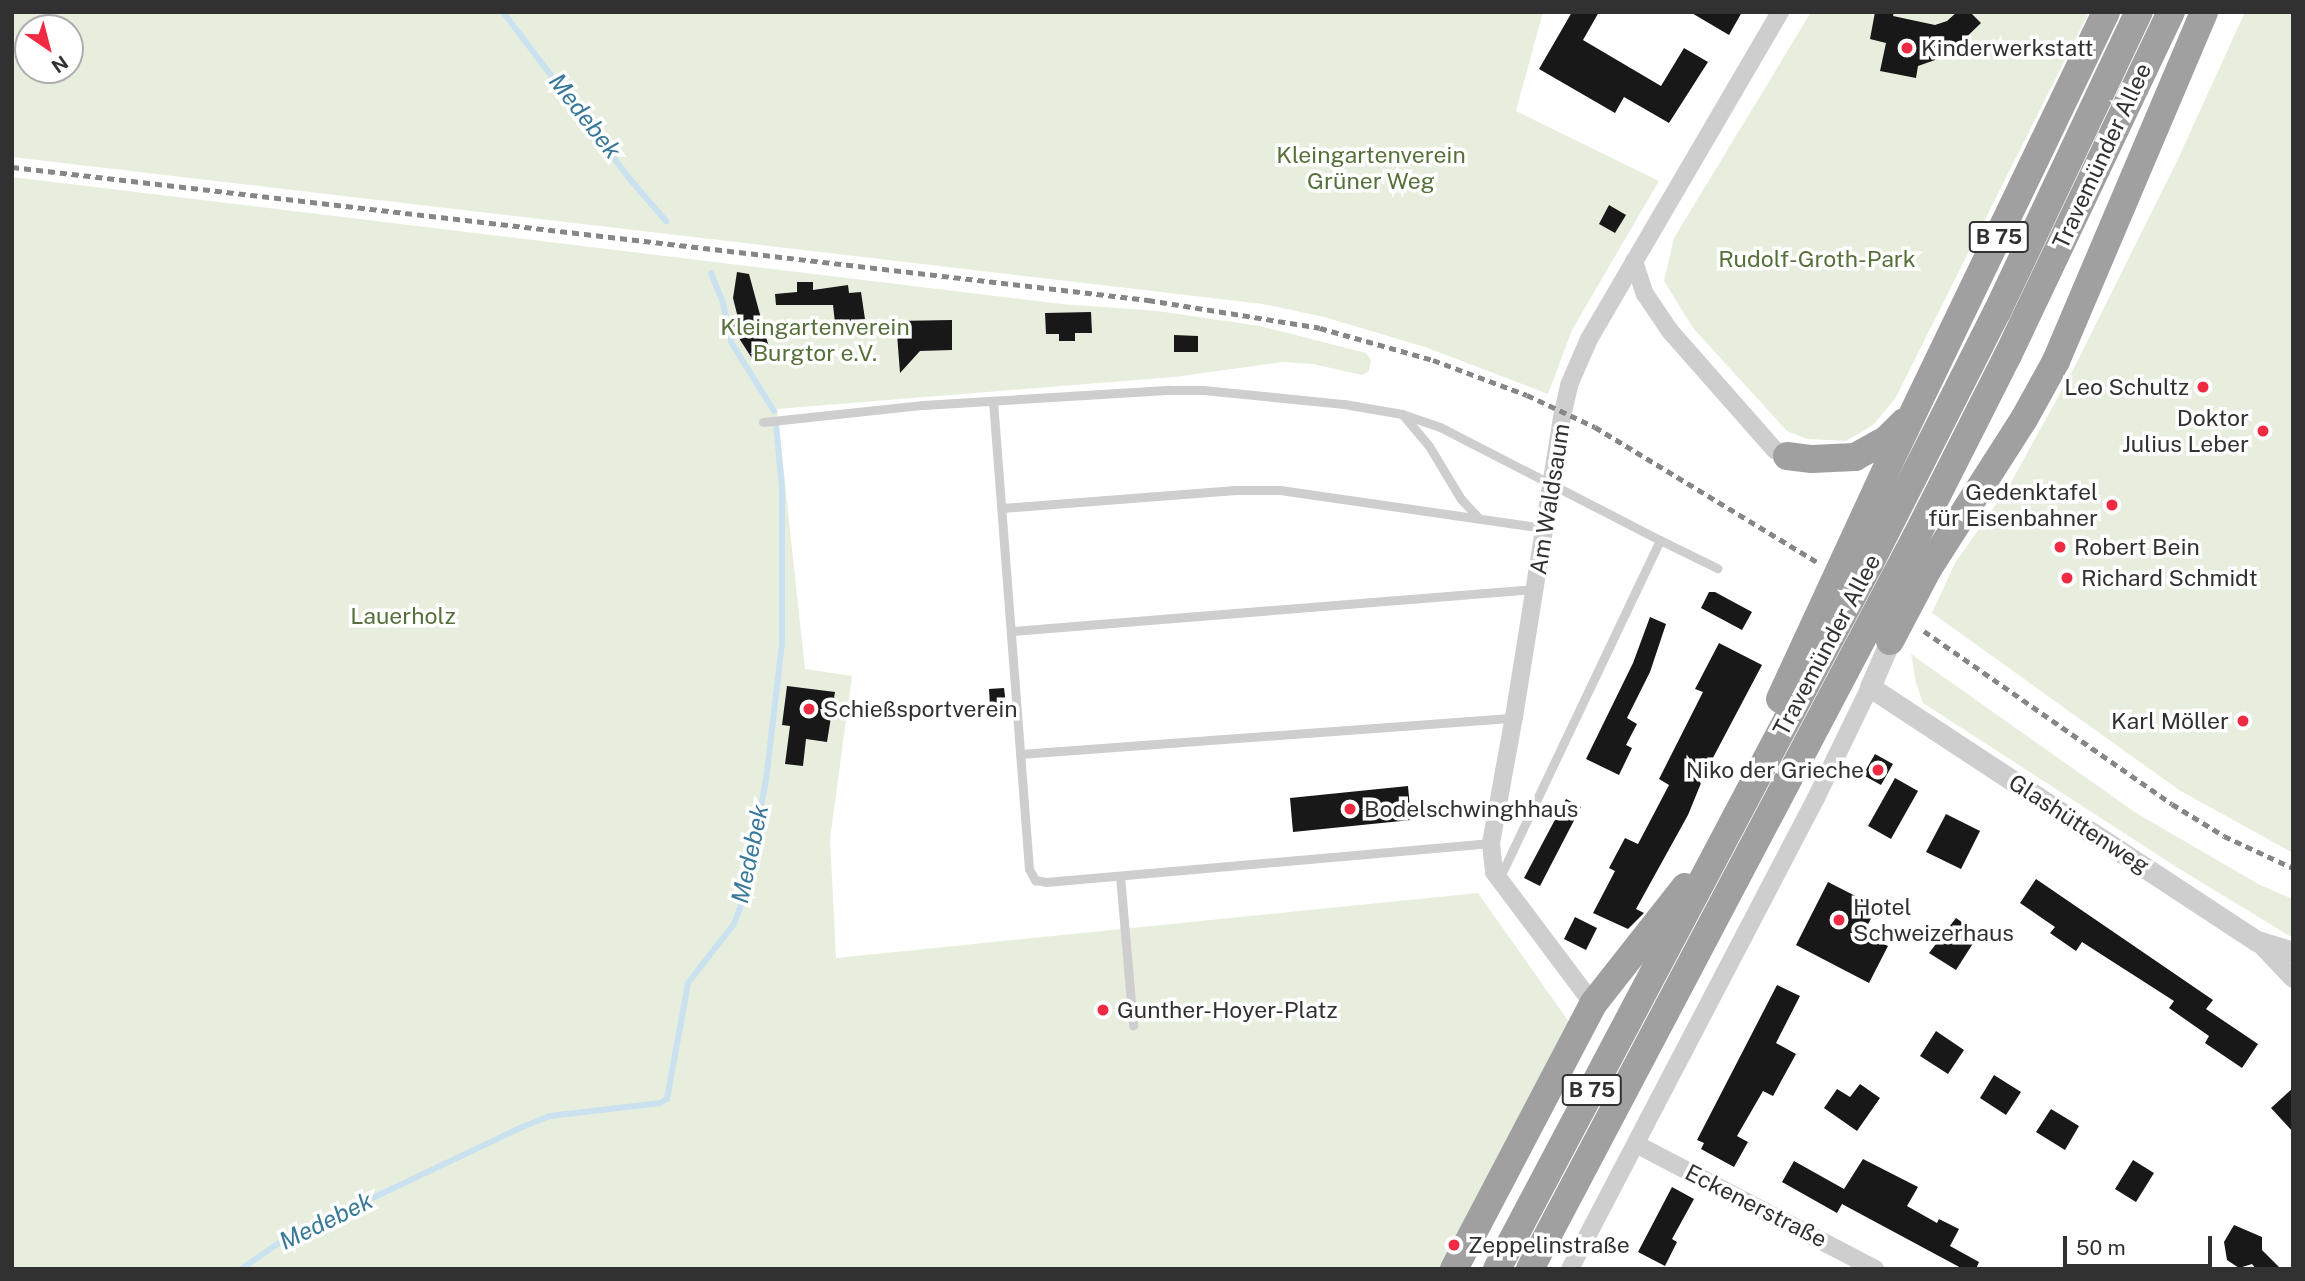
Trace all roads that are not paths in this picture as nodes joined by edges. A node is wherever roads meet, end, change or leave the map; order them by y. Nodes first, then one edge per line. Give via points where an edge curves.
1 (1780, 12) edge
2 (2106, 12) edge
3 (2139, 12) edge
4 (2171, 12) edge
5 (2204, 12) edge
6 (1634, 261) junction
7 (2084, 299) junction
8 (993, 401) junction
9 (1916, 410) junction
10 (1402, 414) junction
11 (763, 422) dead end
12 (1787, 456) joint
13 (1551, 483) junction
14 (1002, 508) junction
15 (1479, 518) junction
16 (1544, 528) junction
17 (1916, 537) junction
18 (1660, 540) junction
19 (1717, 568) dead end
20 (1535, 589) junction
21 (1011, 631) junction
22 (1890, 641) joint
23 (1870, 687) junction
24 (1514, 718) junction
25 (1020, 754) junction
26 (1734, 823) junction
27 (1491, 843) junction
28 (1120, 876) junction
29 (1500, 879) junction
30 (2257, 941) junction
31 (2293, 952) edge
32 (2293, 979) edge
33 (1593, 1004) junction
34 (1133, 1025) dead end
35 (1636, 1144) junction
36 (1454, 1269) edge
37 (1497, 1269) edge
38 (1530, 1269) edge
39 (1570, 1269) edge
40 (1875, 1269) edge

1 - 6 street, Am Waldsaum
2 - 9 highway, B 75
3 - 26 highway, Travemünder Allee via 1997,313
4 - 17 highway, Travemünder Allee
5 - 7 highway, B 75
6 - 12 street via 1645,294 1670,331 1775,450
6 - 13 street, Am Waldsaum via 1588,339 1569,385
7 - 17 highway, B 75 via 1983,450
7 - 22 highway via 2024,419 1928,569
8 - 10 lane via 1203,390
8 - 11 lane
8 - 14 lane
9 - 12 highway via 1886,440 1854,457
9 - 26 highway, B 75 via 1788,678
10 - 13 lane via 1440,427
10 - 15 lane
13 - 16 street, Am Waldsaum
13 - 18 lane
14 - 15 lane via 1280,490
14 - 21 lane
15 - 16 lane
16 - 20 street, Am Waldsaum
17 - 38 highway, Travemünder Allee / B 75
18 - 19 lane
18 - 29 lane
20 - 21 lane
20 - 24 street, Am Waldsaum
21 - 25 lane
22 - 23 street
23 - 30 street, Glashüttenweg
23 - 35 street
24 - 25 lane
24 - 27 street, Am Waldsaum
25 - 28 lane via 1029,869 1035,880
26 - 33 highway
26 - 37 highway, Travemünder Allee / B 75
27 - 28 lane
27 - 29 street, Am Waldsaum via 1494,872
28 - 34 lane
29 - 33 street, Am Waldsaum
30 - 31 street, Glashüttenweg
30 - 32 street
33 - 36 highway
35 - 39 street
35 - 40 street, Eckenerstraße

